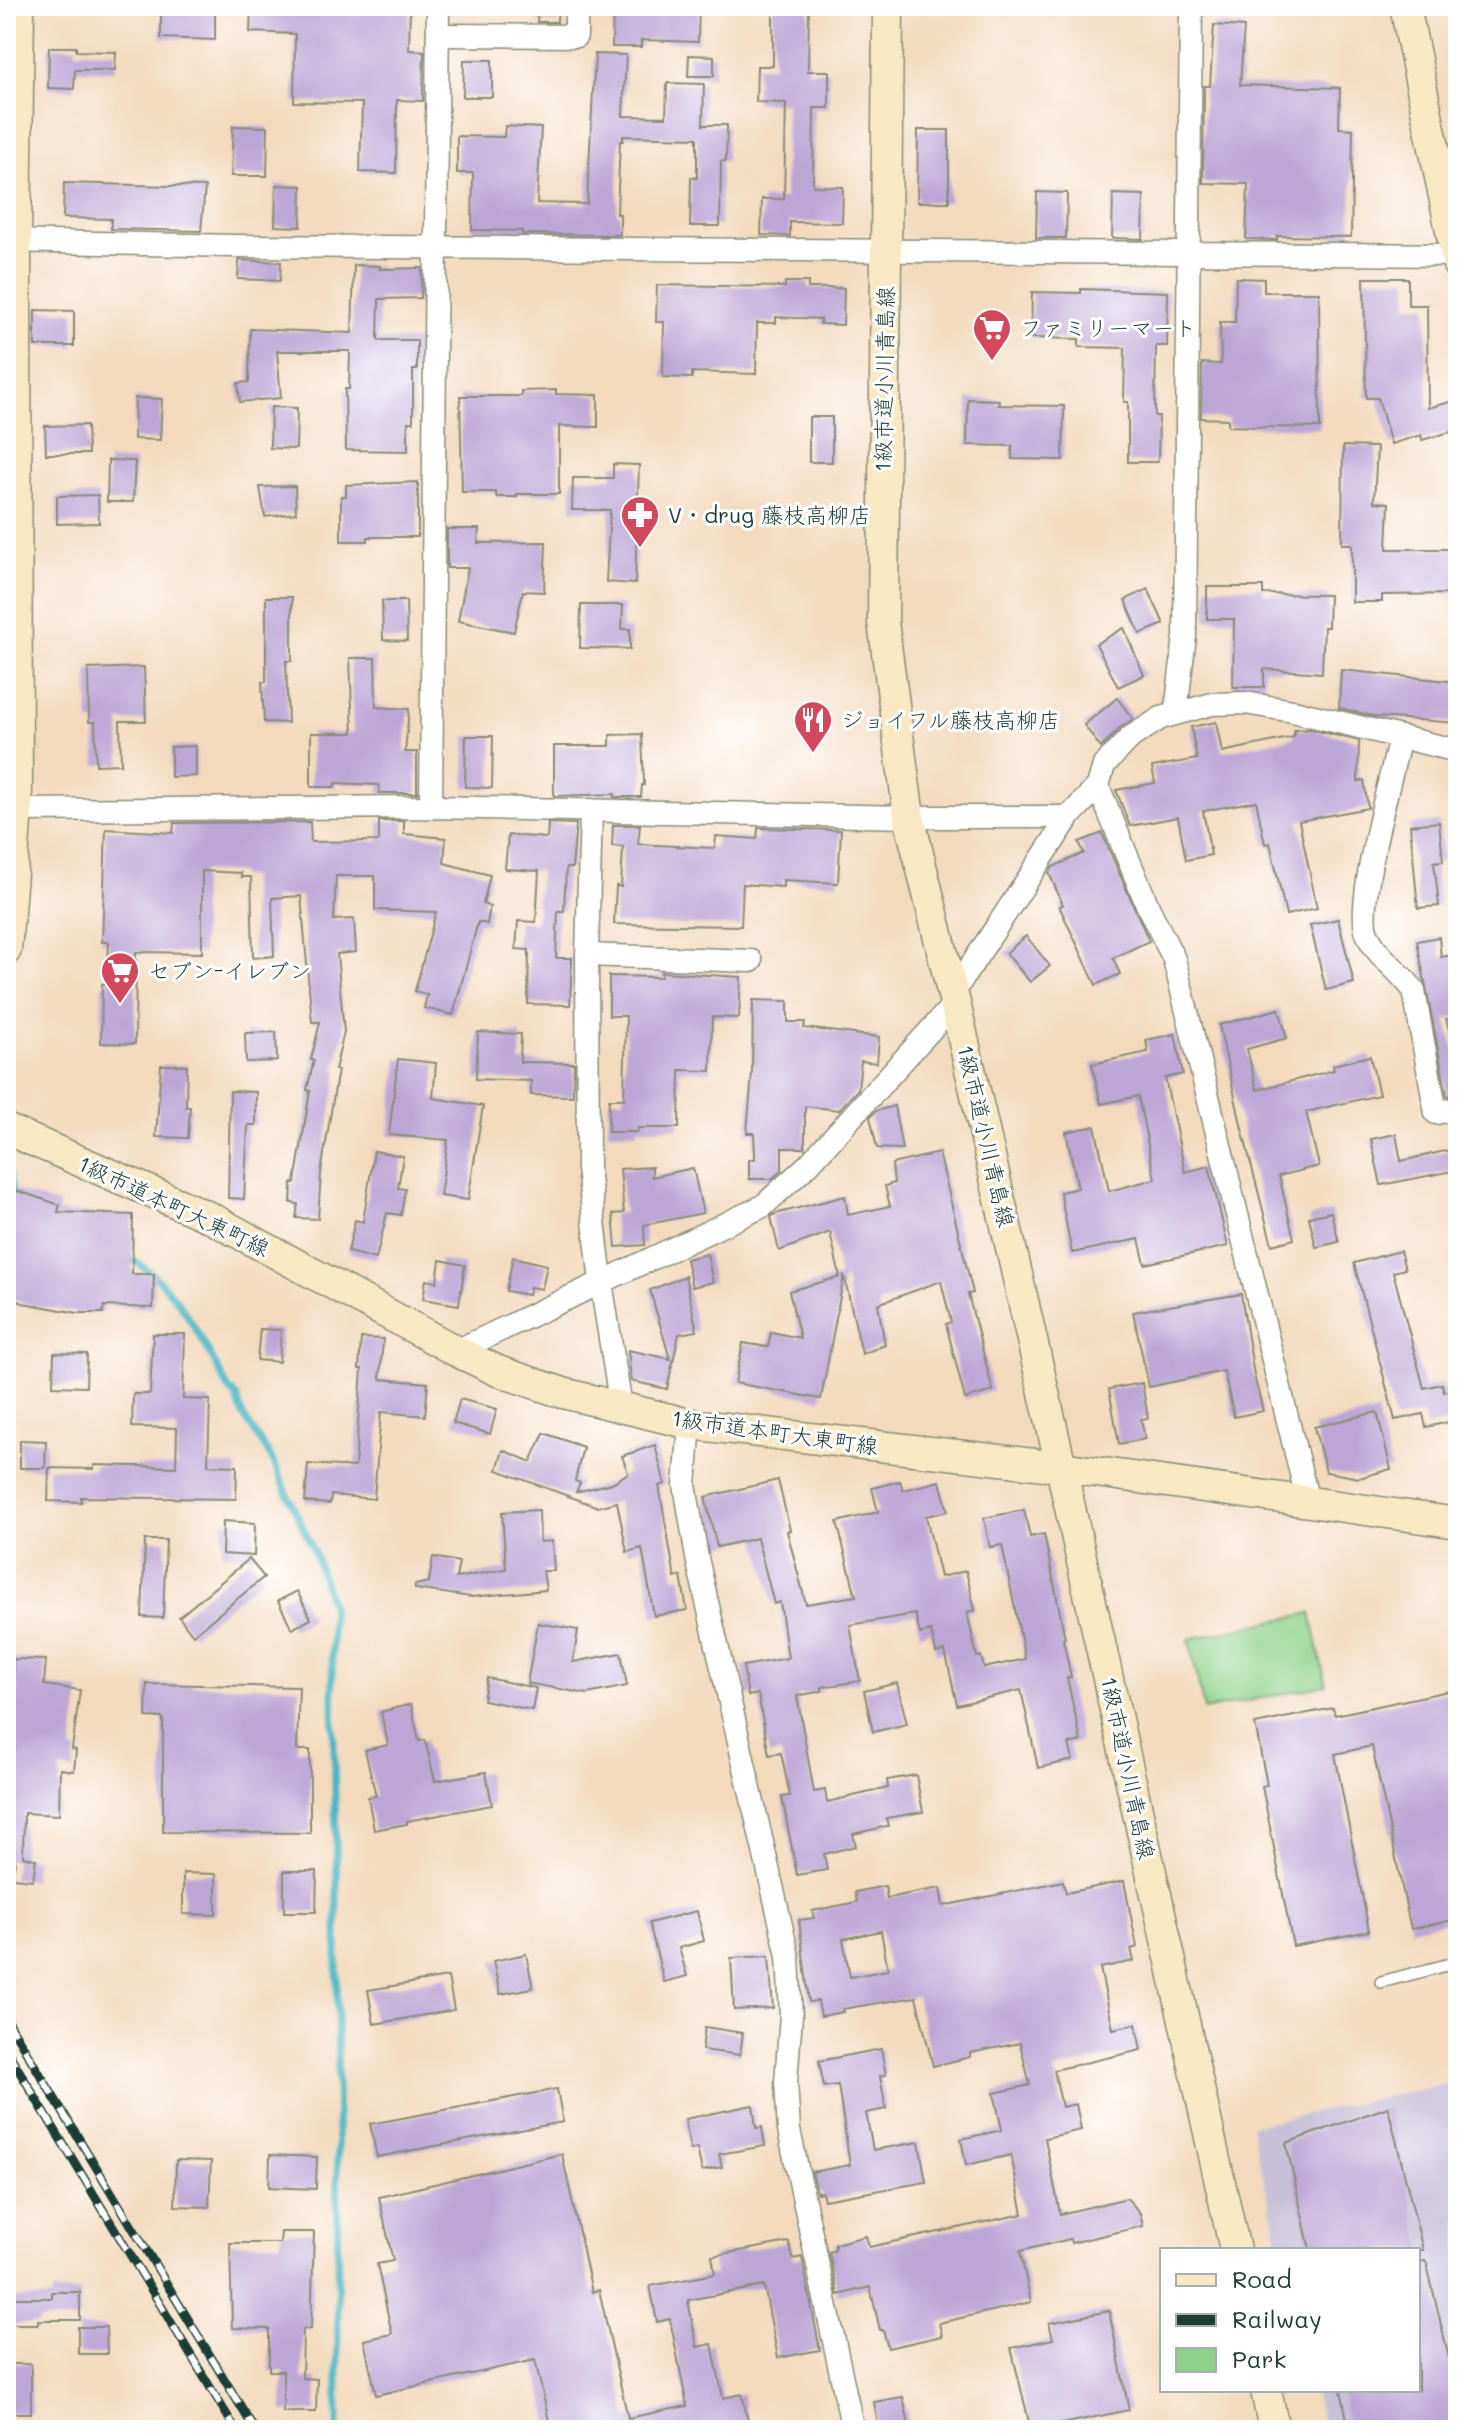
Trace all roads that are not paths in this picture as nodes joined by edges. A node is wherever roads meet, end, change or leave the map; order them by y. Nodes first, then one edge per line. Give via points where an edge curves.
1 (19, 6) edge
2 (438, 6) edge
3 (576, 6) edge
4 (888, 6) edge
5 (1191, 6) edge
6 (1405, 6) edge
7 (438, 35) junction
8 (11, 241) edge
9 (435, 246) junction
10 (886, 250) junction
11 (1188, 253) junction
12 (1457, 258) edge
13 (1176, 712) junction
14 (1400, 737) junction
15 (1458, 751) edge
16 (1098, 786) junction
17 (431, 807) junction
18 (17, 810) junction
19 (591, 810) junction
20 (909, 817) junction
21 (1069, 817) junction
22 (6, 950) edge
23 (587, 955) junction
24 (751, 961) dead end
25 (954, 998) junction
26 (1458, 1108) edge
27 (6, 1129) edge
28 (601, 1282) junction
29 (456, 1351) junction
30 (621, 1407) junction
31 (690, 1424) junction
32 (1061, 1467) junction
33 (1308, 1502) junction
34 (1458, 1523) edge
35 (1458, 1962) edge
36 (1381, 1982) dead end
37 (1235, 2248) edge
38 (1266, 2392) edge
39 (853, 2430) edge
40 (1274, 2430) edge

1 - 8 street
2 - 7 street
3 - 7 street via 576,36
4 - 10 street, 1級市道小川青島線
5 - 11 street
6 - 12 street
7 - 9 street
8 - 9 street
8 - 18 street
9 - 10 street
9 - 17 street
10 - 11 street
10 - 20 street, 1級市道小川青島線 via 883,622
11 - 12 street
11 - 13 street via 1185,636
13 - 14 street via 1245,703
13 - 16 street via 1131,737 1104,765
14 - 15 street
14 - 26 street via 1366,889 1365,931 1414,991 1436,1113
16 - 21 street
16 - 33 street via 1174,959
17 - 18 street
17 - 19 street
18 - 22 street
19 - 20 street
19 - 23 street
20 - 21 street
20 - 25 street, 1級市道小川青島線
21 - 25 street
23 - 24 street
23 - 28 street via 588,1168
25 - 28 street via 809,1164 763,1206
25 - 32 street, 1級市道小川青島線
27 - 29 street, 1級市道本町大東町線 via 209,1217
28 - 29 street
28 - 30 street
29 - 30 street, 1級市道本町大東町線 via 498,1371
30 - 31 street, 1級市道本町大東町線
31 - 32 street, 1級市道本町大東町線
31 - 39 street via 685,1485 697,1558 788,1956 789,2130
32 - 33 street, 1級市道本町大東町線
32 - 37 street, 1級市道小川青島線
33 - 34 street, 1級市道本町大東町線
35 - 36 lane
38 - 40 street

